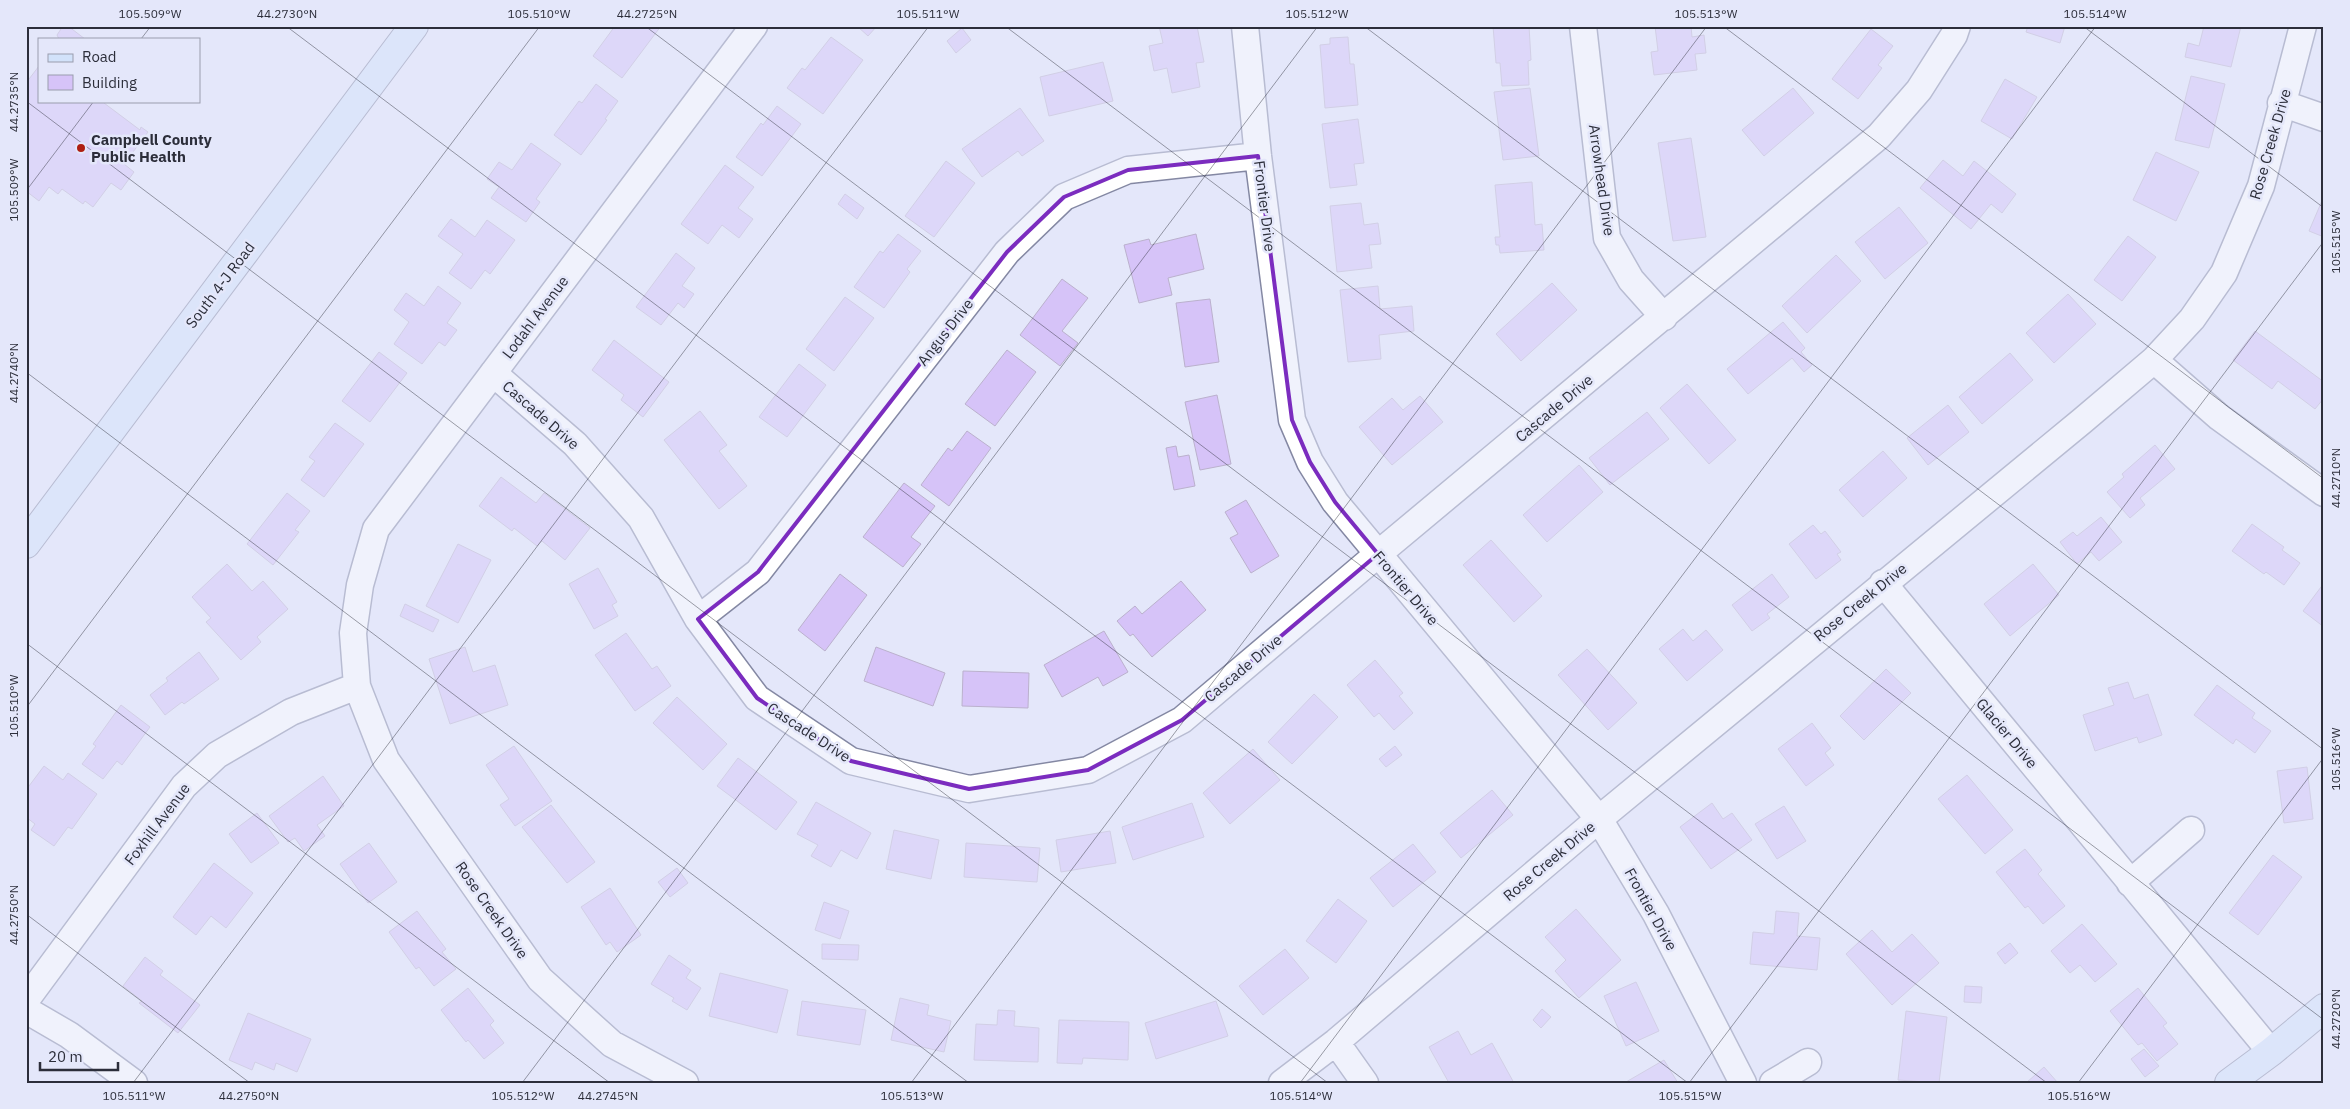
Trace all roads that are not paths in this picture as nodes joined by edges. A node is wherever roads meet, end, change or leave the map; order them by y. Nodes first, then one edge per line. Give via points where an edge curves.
1 (414, 26) edge
2 (754, 26) edge
3 (1245, 26) edge
4 (1583, 26) edge
5 (1957, 26) edge
6 (2303, 26) edge
7 (2281, 103) junction
8 (2324, 118) edge
9 (1258, 156) junction
10 (1664, 317) junction
11 (2154, 360) junction
12 (493, 373) junction
13 (2324, 493) edge
14 (26, 544) edge
15 (1378, 554) junction
16 (1883, 583) junction
17 (698, 619) junction
18 (357, 686) junction
19 (1599, 818) junction
20 (2192, 830) dead end
21 (2130, 883) junction
22 (26, 1000) edge
23 (2324, 1008) edge
24 (26, 1010) edge
25 (1336, 1042) junction
26 (2271, 1052) junction
27 (1808, 1062) dead end
28 (134, 1083) edge
29 (685, 1083) edge
30 (1282, 1083) edge
31 (1365, 1083) edge
32 (1743, 1083) edge
33 (1773, 1083) edge
34 (2229, 1083) edge

1 - 14 main road, South 4-J Road
2 - 12 street, Lodahl Avenue
3 - 9 street, Frontier Drive
4 - 10 street, Arrowhead Drive via 1607,238 1631,280
5 - 10 street, Cascade Drive via 1919,90 1879,136
6 - 7 street, Rose Creek Drive
7 - 8 street
7 - 11 street, Rose Creek Drive via 2261,186 2224,273 2192,319
9 - 15 street, Frontier Drive via 1292,420 1310,462 1335,502
9 - 17 street, Angus Drive via 1128,170 1064,197 1007,252 758,572
10 - 15 street, Cascade Drive
11 - 13 street via 2219,417
11 - 16 street, Rose Creek Drive
12 - 17 street, Cascade Drive via 575,444 641,518
12 - 18 street, Lodahl Avenue via 376,528 360,585 353,633
15 - 17 street, Cascade Drive via 1182,720 1088,770 969,789 851,761 757,698
15 - 19 street, Frontier Drive
16 - 19 street, Rose Creek Drive
16 - 21 street, Glacier Drive
18 - 22 street, Foxhill Avenue via 291,712 217,755 184,786
18 - 29 street, Rose Creek Drive via 386,760 540,979 612,1044
19 - 25 street, Rose Creek Drive
19 - 32 street, Frontier Drive via 1656,914
20 - 21 street
21 - 26 street, Glacier Drive
23 - 26 main road
24 - 28 street via 69,1035
25 - 30 street, Rose Creek Drive
25 - 31 street
26 - 34 main road
27 - 33 street

